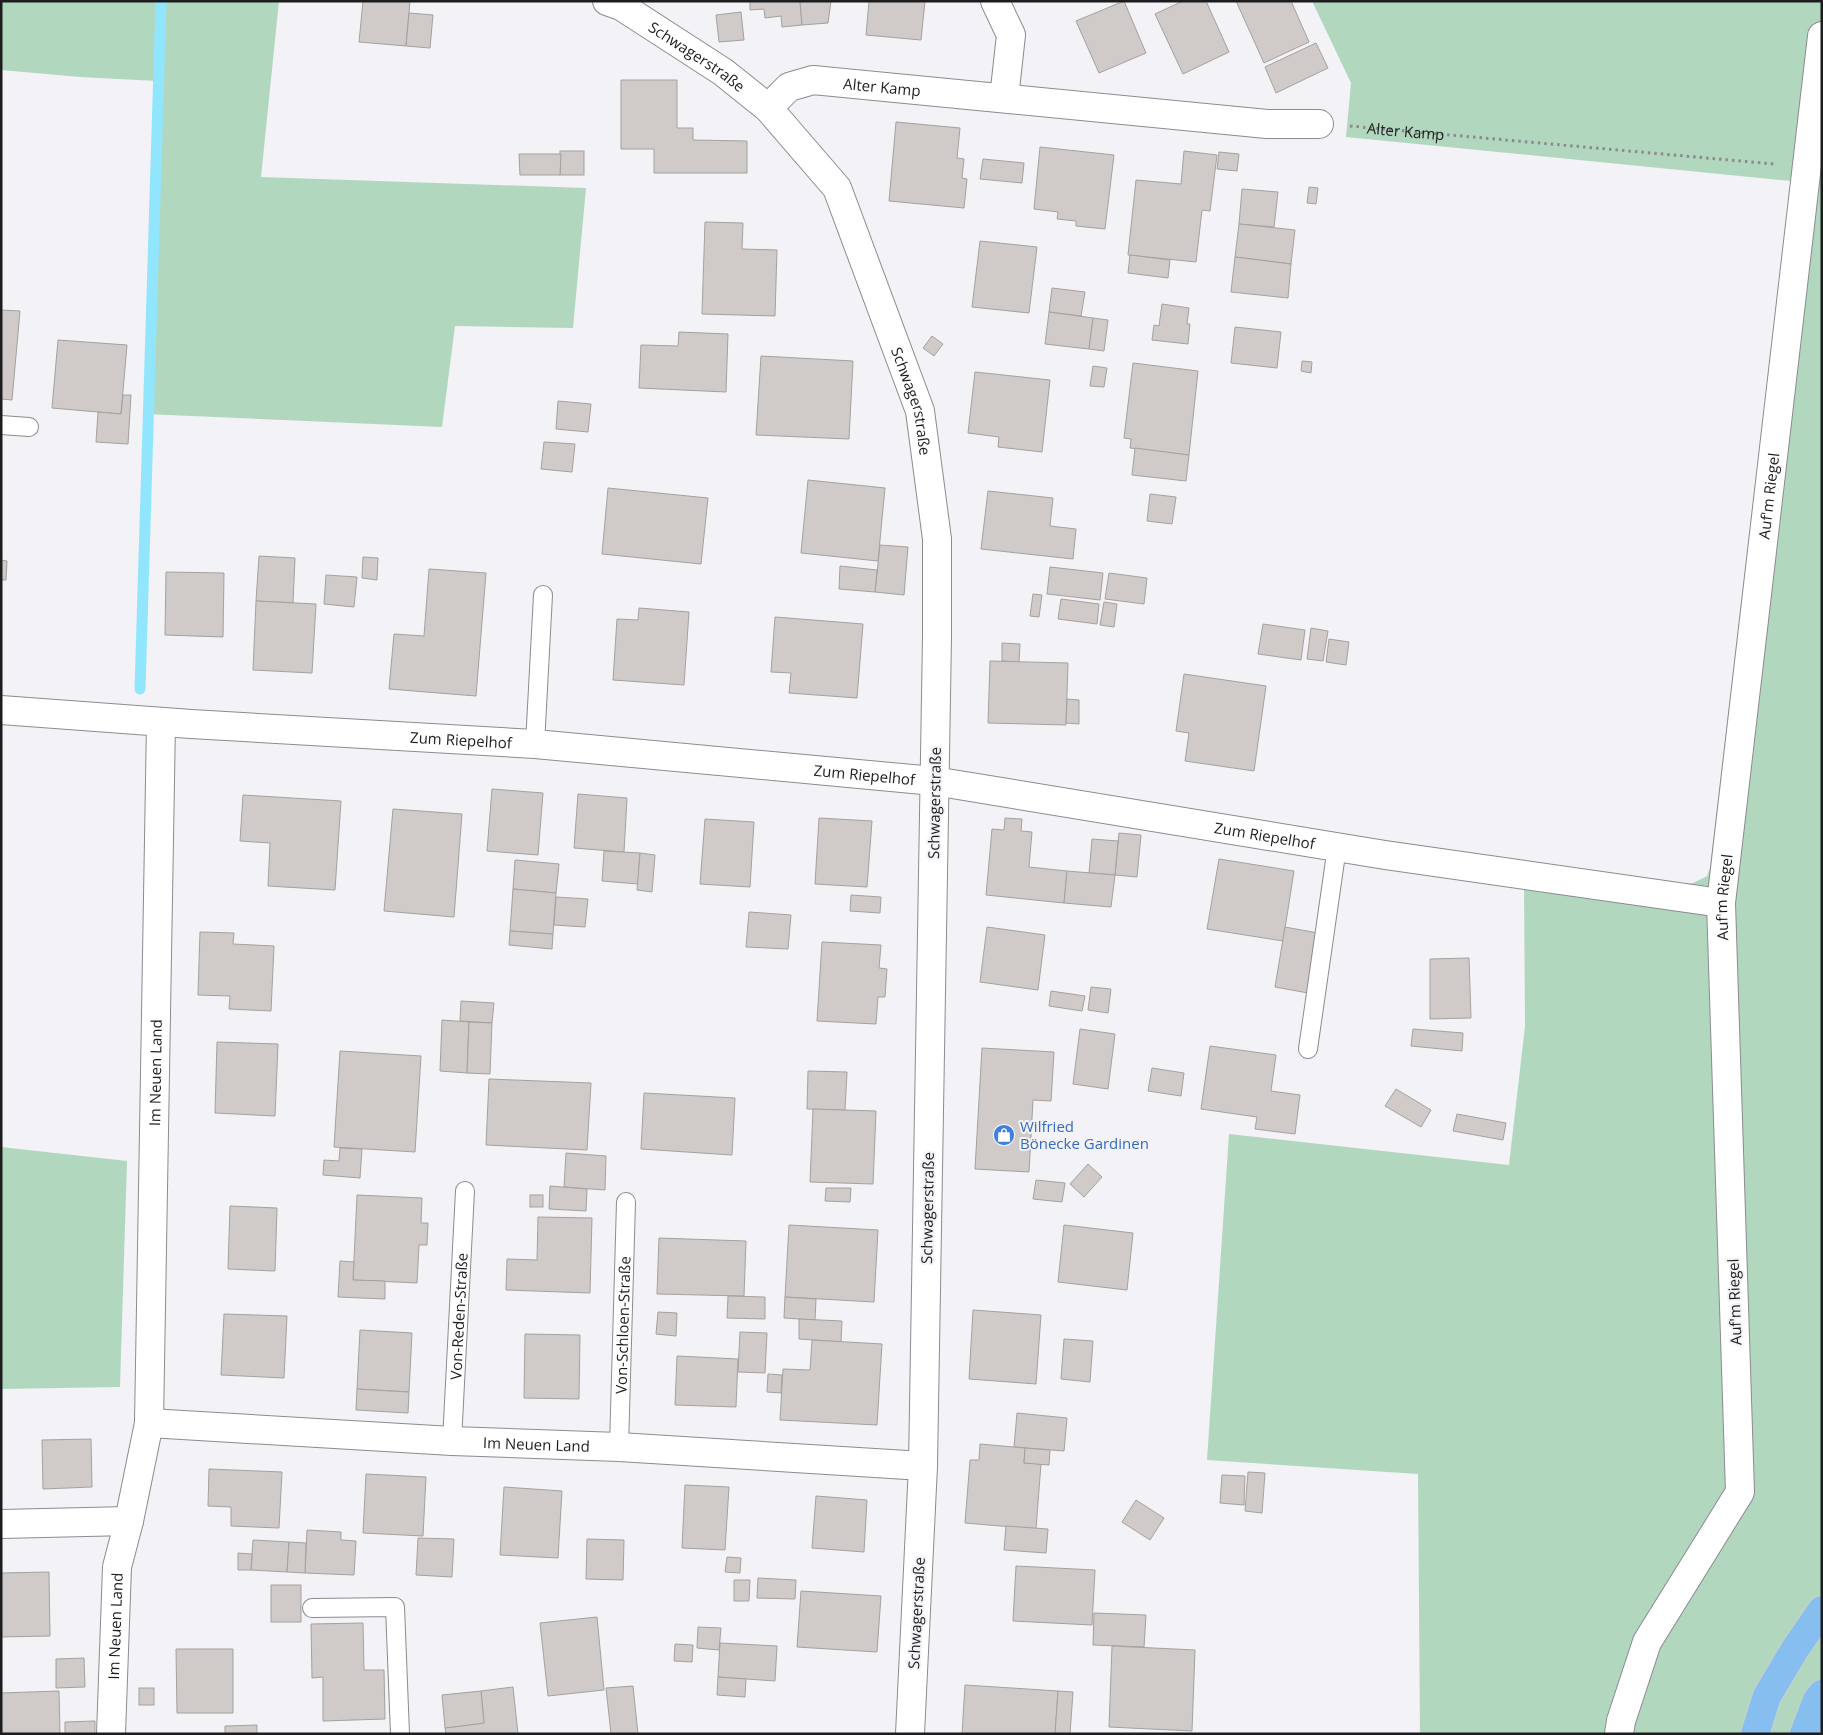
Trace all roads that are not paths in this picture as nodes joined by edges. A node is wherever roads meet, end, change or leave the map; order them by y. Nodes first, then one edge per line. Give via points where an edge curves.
1 (607, 1) edge
2 (995, 1) edge
3 (1822, 36) edge
4 (1004, 98) junction
5 (768, 108) junction
6 (1319, 124) road end
7 (1, 425) edge
8 (28, 427) dead end
9 (543, 596) dead end
10 (1, 710) edge
11 (162, 722) junction
12 (535, 744) junction
13 (934, 781) junction
14 (1337, 847) junction
15 (1720, 903) junction
16 (1308, 1049) dead end
17 (465, 1191) dead end
18 (626, 1202) dead end
19 (149, 1423) junction
20 (452, 1441) junction
21 (619, 1447) junction
22 (923, 1466) junction
23 (129, 1521) junction
24 (1, 1524) edge
25 (312, 1608) dead end
26 (1822, 1610) edge
27 (1822, 1694) edge
28 (111, 1734) edge
29 (400, 1734) edge
30 (910, 1734) edge
31 (1618, 1734) edge
32 (1755, 1734) edge
33 (1804, 1734) edge

1 - 5 street, Schwagerstraße via 621,6 723,72
2 - 4 street via 1011,35
3 - 15 street, Auf'm Riegel
4 - 5 street, Alter Kamp via 812,80 789,87
4 - 6 street, Alter Kamp via 1267,124
5 - 13 street, Schwagerstraße via 837,188 920,411 937,540
7 - 8 lane
9 - 12 lane
10 - 11 street, Zum Riepelhof
11 - 12 street, Zum Riepelhof
11 - 19 street, Im Neuen Land
12 - 13 street, Zum Riepelhof
13 - 14 street, Zum Riepelhof
13 - 22 street, Schwagerstraße
14 - 15 street, Zum Riepelhof
14 - 16 lane
15 - 31 street, Auf'm Riegel via 1740,1492 1647,1642
17 - 20 lane, Von-Reden-Straße
18 - 21 lane, Von-Schloen-Straße
19 - 20 street, Im Neuen Land
19 - 23 street, Im Neuen Land
20 - 21 street, Im Neuen Land
21 - 22 street, Im Neuen Land
22 - 30 street, Schwagerstraße
23 - 24 street
23 - 28 street, Im Neuen Land via 117,1568
25 - 29 lane via 395,1607
26 - 32 highway via 1767,1696
27 - 33 highway

